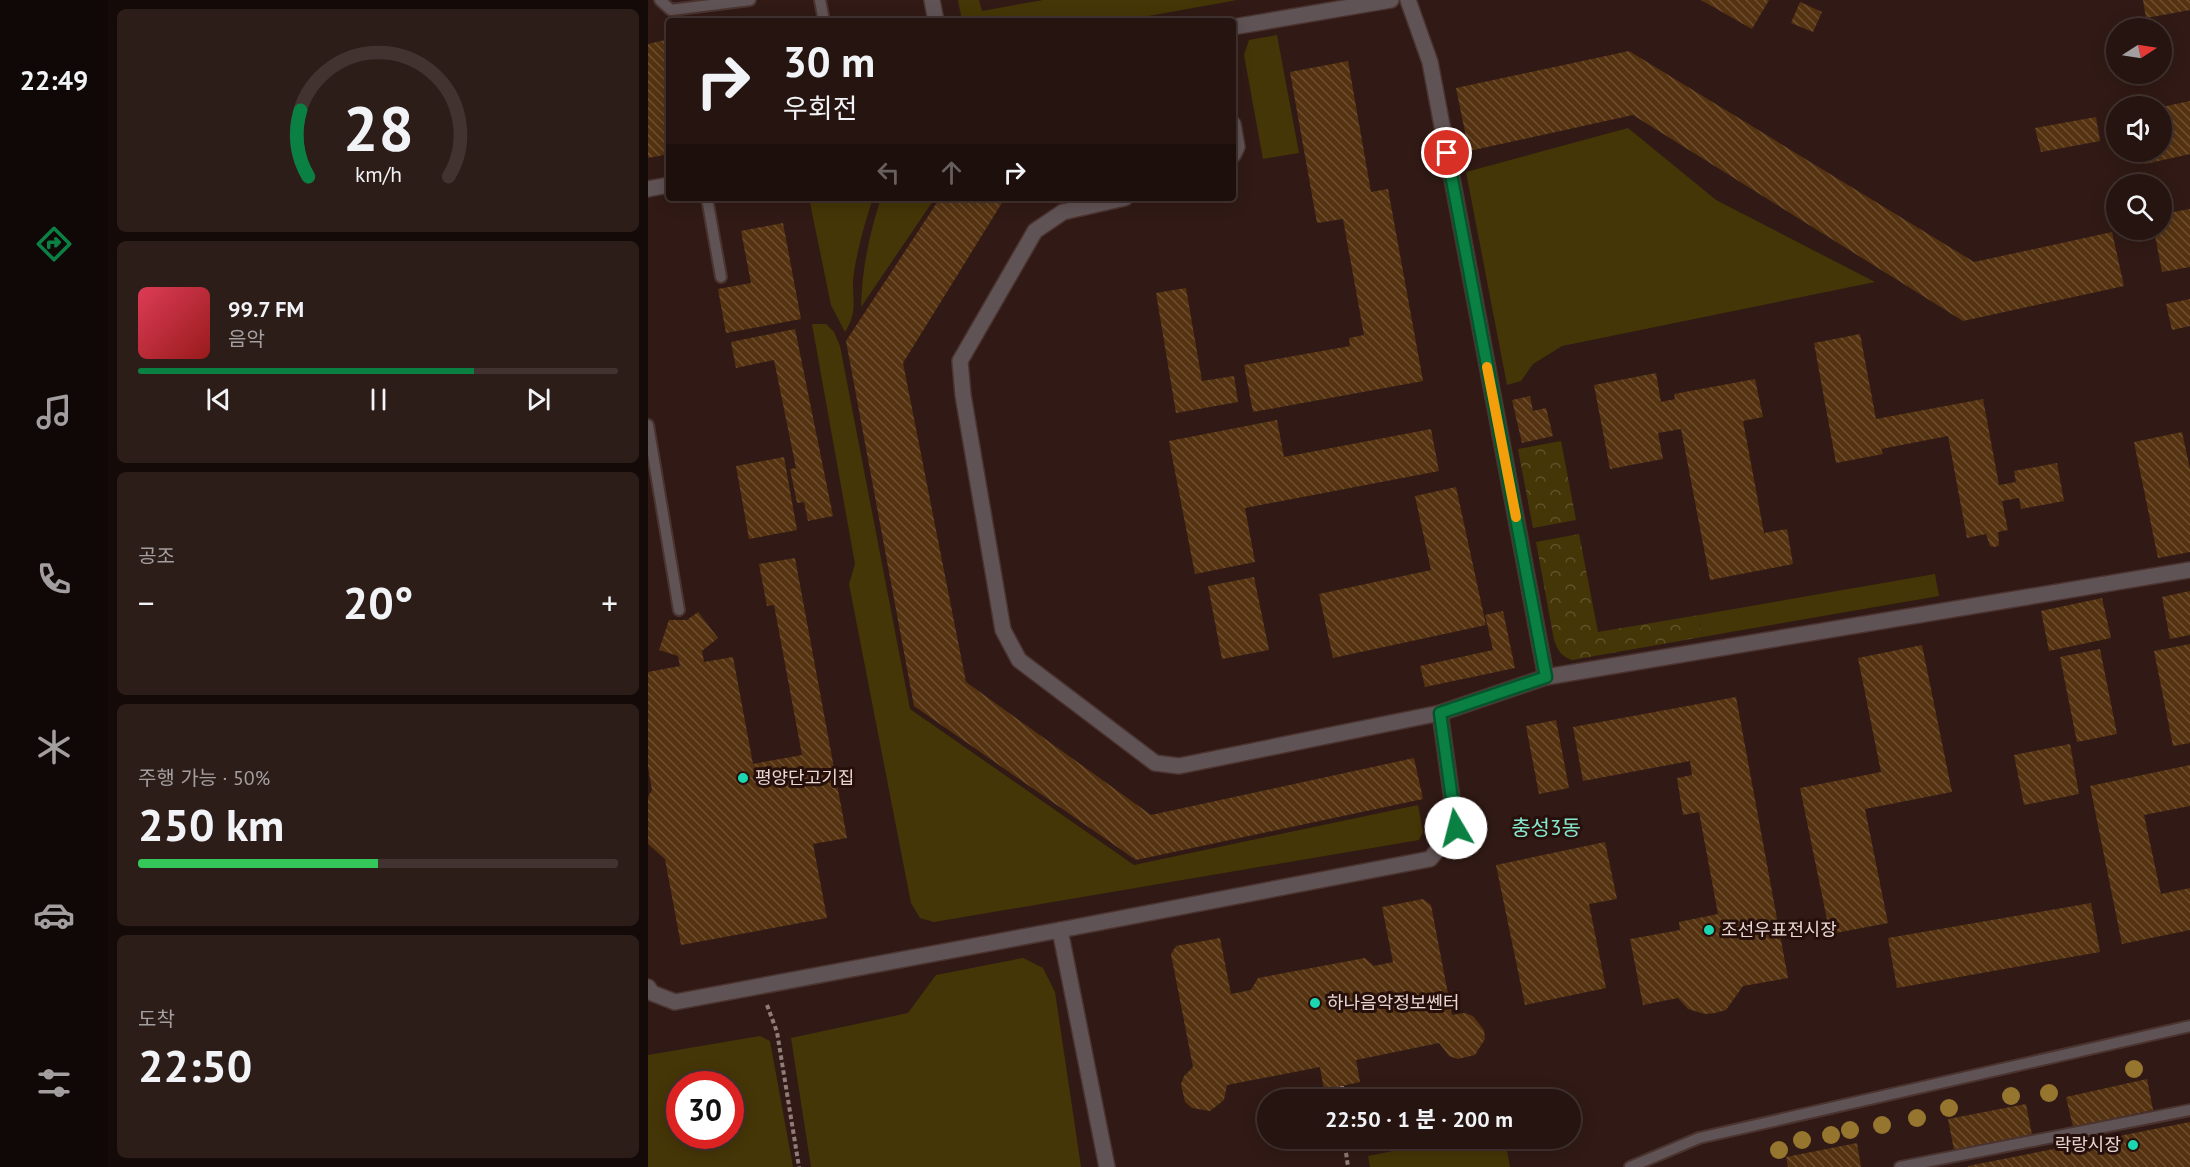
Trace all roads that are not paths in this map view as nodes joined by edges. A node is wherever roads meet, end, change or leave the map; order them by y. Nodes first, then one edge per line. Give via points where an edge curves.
1 (660, 0) edge
2 (750, 0) edge
3 (820, 0) edge
4 (932, 0) edge
5 (1391, 0) edge
6 (1408, 0) edge
7 (823, 18) edge
8 (935, 18) edge
9 (1236, 26) edge
10 (666, 186) edge
11 (648, 189) edge
12 (708, 201) edge
13 (1113, 201) edge
14 (722, 277) dead end
15 (648, 425) edge
16 (2190, 570) edge
17 (679, 610) dead end
18 (1546, 677) junction
19 (1440, 713) junction
20 (1060, 930) junction
21 (648, 987) edge
22 (2190, 1026) edge
23 (2190, 1110) edge
24 (1107, 1167) edge
25 (1630, 1167) edge
26 (1900, 1167) edge

1 - 2 lane via 671,10
3 - 7 lane
4 - 8 street
5 - 9 street
6 - 18 street via 1430,62
10 - 11 street
12 - 14 lane
13 - 19 street via 1063,213 1035,231 960,362 1004,630 1019,660 1155,763 1179,766
15 - 17 lane
16 - 18 street
18 - 19 street
19 - 20 street via 1456,828 1430,859
20 - 21 street via 675,1002 652,993
20 - 24 street
22 - 25 lane via 1699,1138
23 - 26 lane

